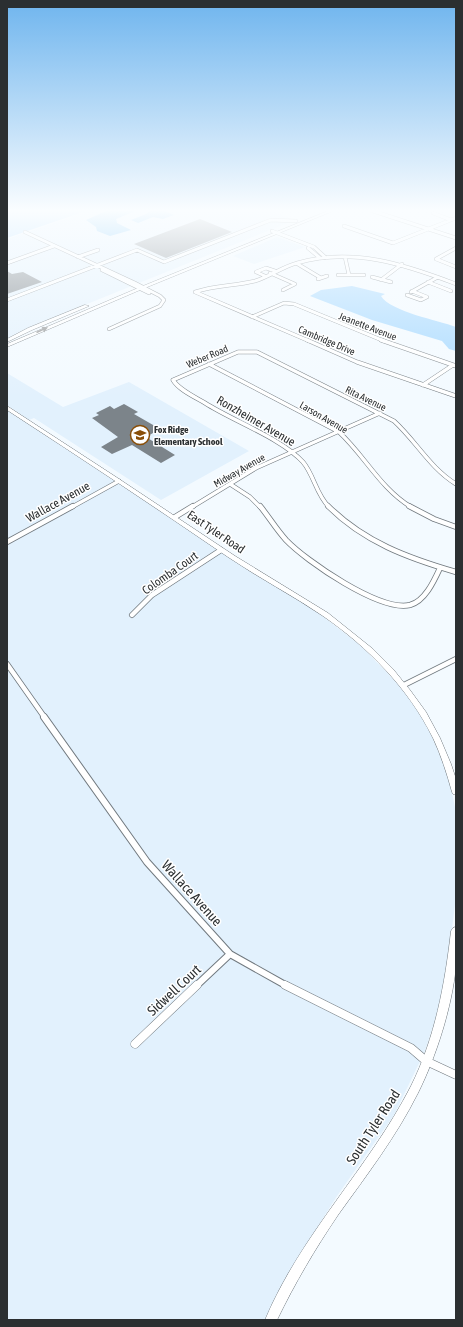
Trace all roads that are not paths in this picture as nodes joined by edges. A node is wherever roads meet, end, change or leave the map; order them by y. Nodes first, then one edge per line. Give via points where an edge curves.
1 (79, 273) edge
2 (111, 273) edge
3 (174, 273) edge
4 (258, 273) edge
5 (270, 273) joint
6 (313, 273) edge
7 (390, 273) edge
8 (427, 273) edge
9 (338, 275) dead end
10 (349, 275) joint
11 (364, 275) dead end
12 (265, 276) junction
13 (327, 276) dead end
14 (372, 277) dead end
15 (438, 277) junction
16 (321, 278) junction
17 (317, 279) dead end
18 (381, 280) junction
19 (391, 282) dead end
20 (428, 282) junction
21 (456, 284) edge
22 (139, 287) junction
23 (283, 290) dead end
24 (412, 291) junction
25 (451, 291) dead end
26 (7, 300) edge
27 (252, 317) junction
28 (108, 329) dead end
29 (7, 341) edge
30 (7, 346) edge
31 (250, 351) joint
32 (209, 364) junction
33 (454, 365) edge
34 (174, 382) joint
35 (423, 385) junction
36 (456, 396) edge
37 (7, 408) edge
38 (380, 413) junction
39 (339, 432) junction
40 (292, 453) junction
41 (119, 481) junction
42 (230, 484) junction
43 (456, 484) edge
44 (175, 517) junction
45 (456, 527) edge
46 (7, 542) edge
47 (221, 550) junction
48 (440, 568) junction
49 (456, 572) edge
50 (132, 615) dead end
51 (456, 659) edge
52 (7, 664) edge
53 (404, 685) junction
54 (456, 792) edge
55 (456, 932) edge
56 (230, 954) junction
57 (135, 1044) dead end
58 (426, 1060) junction
59 (456, 1075) edge
60 (271, 1320) edge

1 - 26 street
2 - 22 street
3 - 22 main road
4 - 12 street
5 - 12 street
5 - 23 street via 295,284
6 - 16 street
7 - 18 street
8 - 15 street
9 - 10 street
10 - 11 street
12 - 27 street, Cambridge Drive via 255,280 220,284 195,292
13 - 16 street
14 - 18 street
15 - 20 street
15 - 21 street
16 - 17 street
18 - 19 street
20 - 24 street
20 - 25 street
22 - 28 street via 164,300 164,304
22 - 29 main road via 40,324
30 -> 22 main road
24 - 24 street via 407,295 421,300 427,297
27 - 33 street, Jeanette Avenue via 284,303 294,304 368,336
27 - 35 street, Cambridge Drive via 351,360
31 - 32 street, Weber Road via 238,352
31 - 38 street, Rita Avenue via 257,352
32 - 34 street, Weber Road via 178,377 173,380
32 - 39 street, Larson Avenue
33 - 35 street
34 - 40 street, Ronzheimer Avenue
35 - 36 street, Cambridge Drive
37 - 41 main road, East Tyler Road
38 - 39 street, Midway Avenue
38 - 43 street, Rita Avenue via 404,429 432,466
39 - 40 street, Midway Avenue
39 - 45 street, Larson Avenue via 352,443 377,478 395,496 419,512
40 - 42 street, Midway Avenue via 256,468
40 - 48 street, Ronzheimer Avenue via 304,463 325,503 353,529 388,550
41 - 44 main road, East Tyler Road
41 - 46 street, Wallace Avenue
42 - 44 street, Midway Avenue
42 - 48 street via 254,500 286,540 317,566 363,592 393,605 401,606 416,602 432,584
44 - 47 main road, East Tyler Road
47 - 50 street, Colomba Court via 152,595
47 - 53 main road, East Tyler Road via 325,615 359,640
48 - 49 street, Ronzheimer Avenue
51 - 53 street
52 - 56 street, Wallace Avenue via 147,862
53 - 54 main road via 441,744
55 - 58 main road, South Tyler Road via 446,1006
56 - 57 street, Sidwell Court
56 - 58 street, Wallace Avenue via 277,981 411,1048
58 - 59 street, Wallace Avenue
58 - 60 main road, South Tyler Road via 403,1110 321,1229 283,1293

